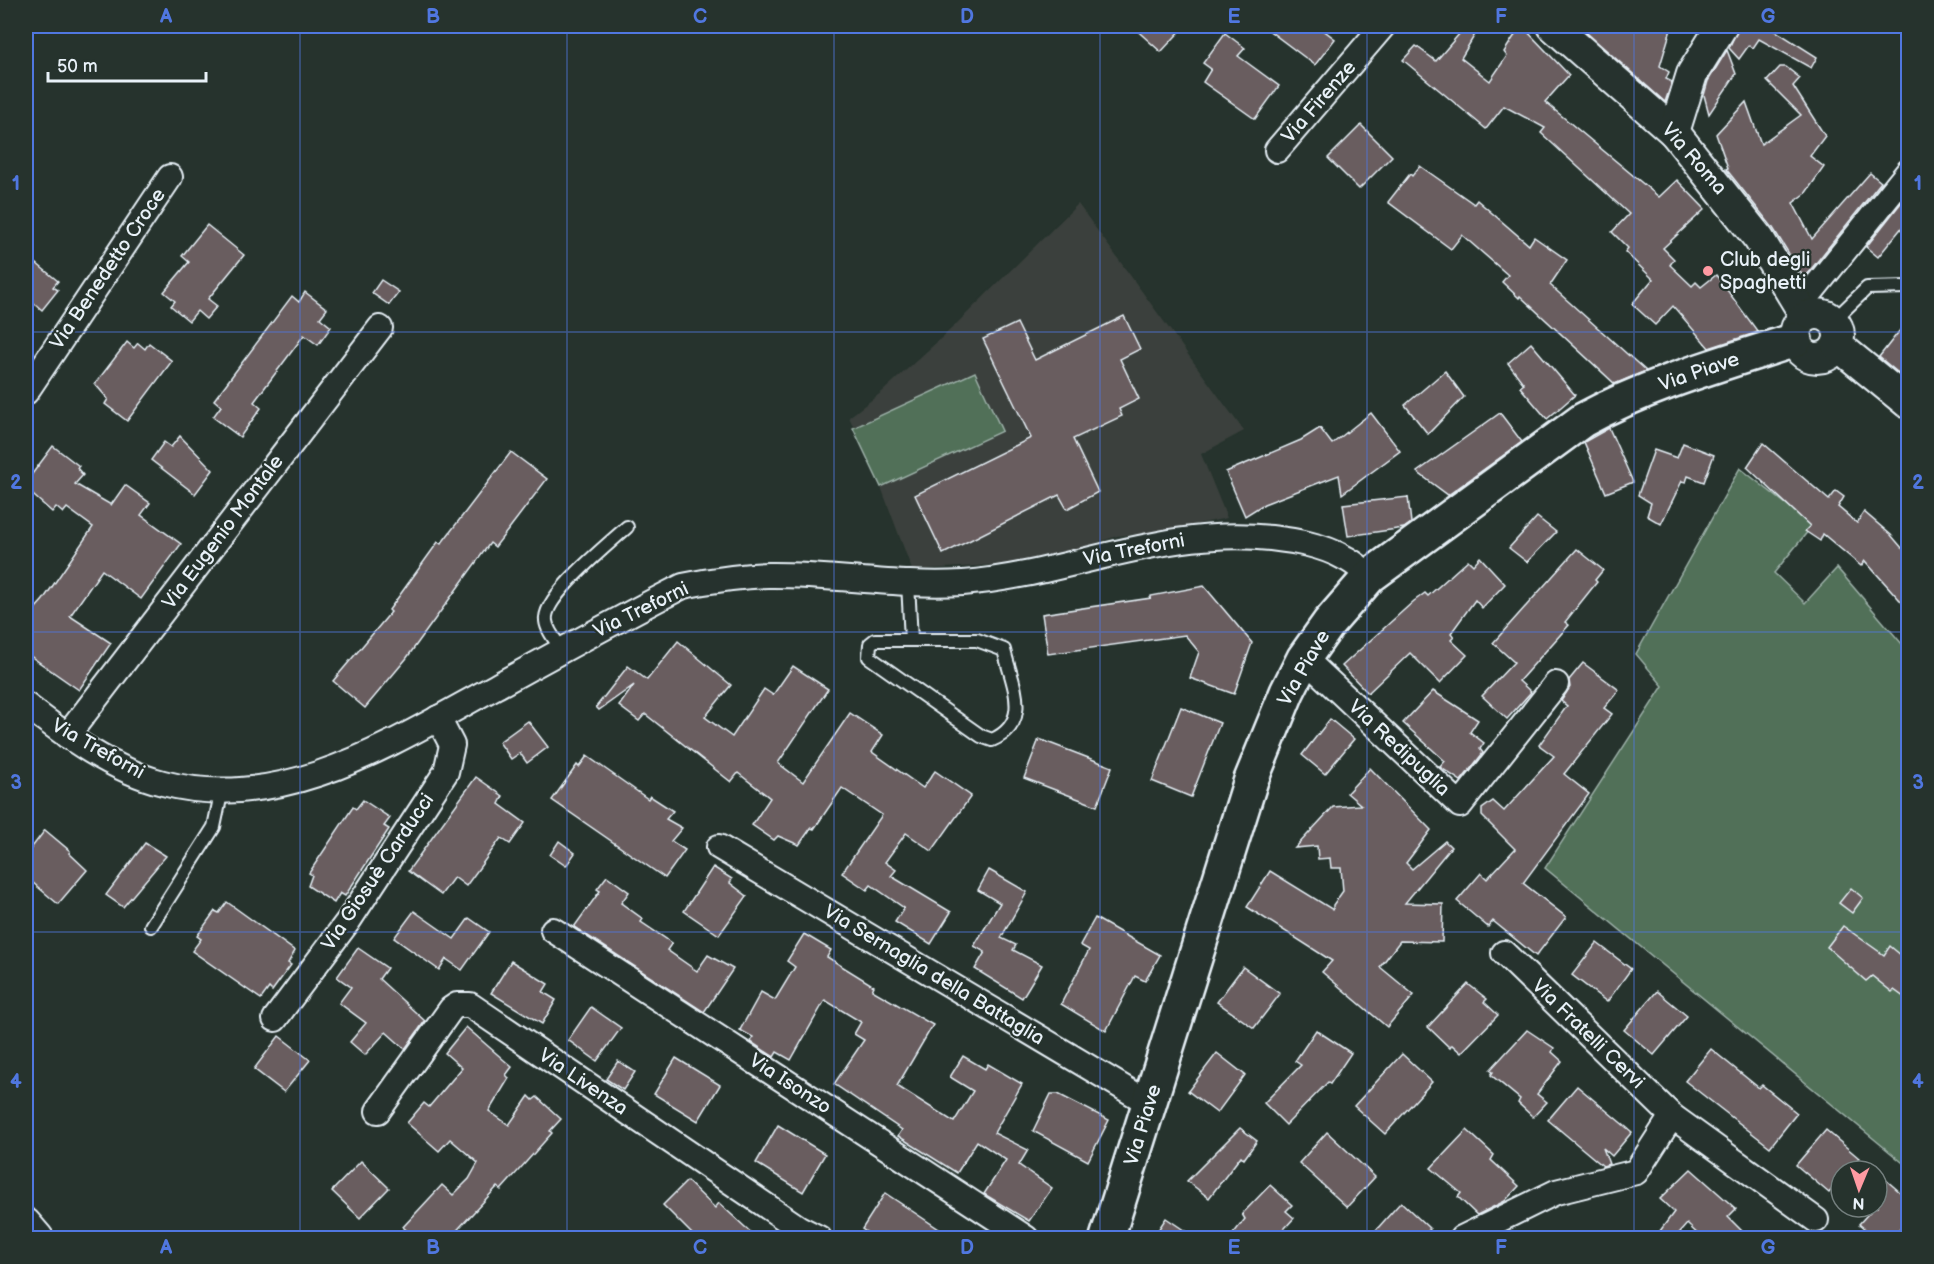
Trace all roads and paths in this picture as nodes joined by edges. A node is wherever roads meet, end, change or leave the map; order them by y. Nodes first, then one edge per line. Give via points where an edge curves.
1 (1383, 26) edge
2 (1553, 26) edge
3 (1722, 26) edge
4 (1674, 132) junction
5 (1277, 150) dead end
6 (1908, 172) edge
7 (170, 177) dead end
8 (1908, 287) edge
9 (1814, 326) junction
10 (380, 328) dead end
11 (26, 392) edge
12 (1908, 403) edge
13 (627, 527) dead end
14 (1370, 576) junction
15 (908, 583) junction
16 (911, 640) junction
17 (562, 650) junction
18 (1304, 658) junction
19 (1556, 684) dead end
20 (26, 705) edge
21 (438, 718) junction
22 (67, 736) junction
23 (222, 789) junction
24 (719, 847) dead end
25 (151, 926) dead end
26 (553, 930) dead end
27 (1504, 953) dead end
28 (275, 1019) dead end
29 (1149, 1103) junction
30 (378, 1111) dead end
31 (1672, 1116) junction
32 (1816, 1220) dead end
33 (26, 1224) edge
34 (38, 1239) edge
35 (819, 1239) edge
36 (1026, 1239) edge
37 (1107, 1239) edge
38 (1462, 1239) edge

1 - 5 street, Via Firenze
2 - 4 street, Via Roma
3 - 4 street via 1692,74
4 - 9 street, Via Roma via 1759,239
6 - 9 street
7 - 11 street, Via Benedetto Croce
8 - 9 lane via 1867,288
9 - 12 street, Via Roma
9 - 14 main road, Via Piave via 1615,403 1583,420
10 - 22 street, Via Eugenio Montale
13 - 17 lane via 560,591 546,611 546,623
14 - 15 street, Via Treforni via 1345,558 1302,541 1214,536 1153,543 995,579
14 - 18 main road, Via Piave
15 - 16 lane
15 - 17 street, Via Treforni via 770,575 728,577 683,586
16 - 16 lane via 875,640 870,644 868,657 981,736 992,740 1013,726 1018,712 1004,650 977,640
17 - 21 street, Via Treforni
18 - 19 street, Via Redipuglia via 1460,805
18 - 29 main road, Via Piave via 1251,780
20 - 22 street, Via Treforni
21 - 23 street, Via Treforni via 338,768 298,780
21 - 28 street, Via Giosuè Carducci via 452,745 446,772 349,920
22 - 23 street, Via Treforni via 163,783
23 - 25 lane via 214,828
24 - 29 street, Via Sernaglia della Battaglia
26 - 36 street, Via Isonzo
27 - 31 street, Via Fratelli Cervi
29 - 37 main road, Via Piave
30 - 35 street, Via Livenza via 451,1009 470,1005
31 - 32 street, Via Fratelli Cervi
31 - 38 street via 1636,1172 1556,1192
33 - 34 street

